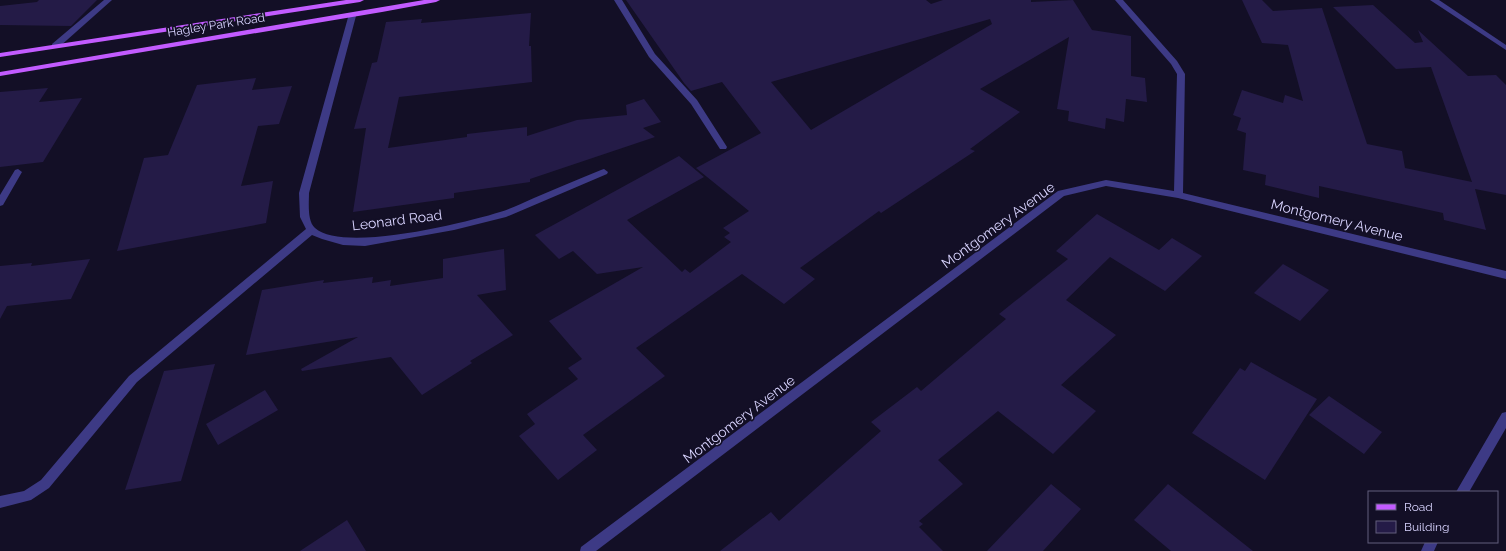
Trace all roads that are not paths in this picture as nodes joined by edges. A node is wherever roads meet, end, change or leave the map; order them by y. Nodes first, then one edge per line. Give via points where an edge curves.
1 (108, 0) edge
2 (360, 0) edge
3 (436, 0) edge
4 (618, 0) edge
5 (1119, 0) edge
6 (1434, 0) edge
7 (352, 16) junction
8 (55, 46) junction
9 (1506, 48) edge
10 (0, 55) edge
11 (0, 74) edge
12 (723, 147) dead end
13 (18, 172) dead end
14 (604, 172) dead end
15 (1178, 195) junction
16 (0, 203) edge
17 (312, 230) junction
18 (1506, 275) edge
19 (1506, 417) edge
20 (1463, 491) edge
21 (0, 502) edge
22 (586, 551) edge

1 - 8 street
2 - 8 main road, Hagley Park Road
3 - 7 main road, Hagley Park Road
4 - 12 street via 652,55 694,102
5 - 15 street via 1174,63 1180,74
6 - 9 street
7 - 11 main road, Hagley Park Road
7 - 17 street via 304,193 305,217
8 - 10 main road, Hagley Park Road
13 - 16 street
14 - 17 street, Leonard Road via 503,215 454,227 365,242 324,237
15 - 18 street, Montgomery Avenue
15 - 22 street, Montgomery Avenue via 1106,183 1061,193
17 - 21 street via 133,379 45,484 27,496
19 - 20 street

